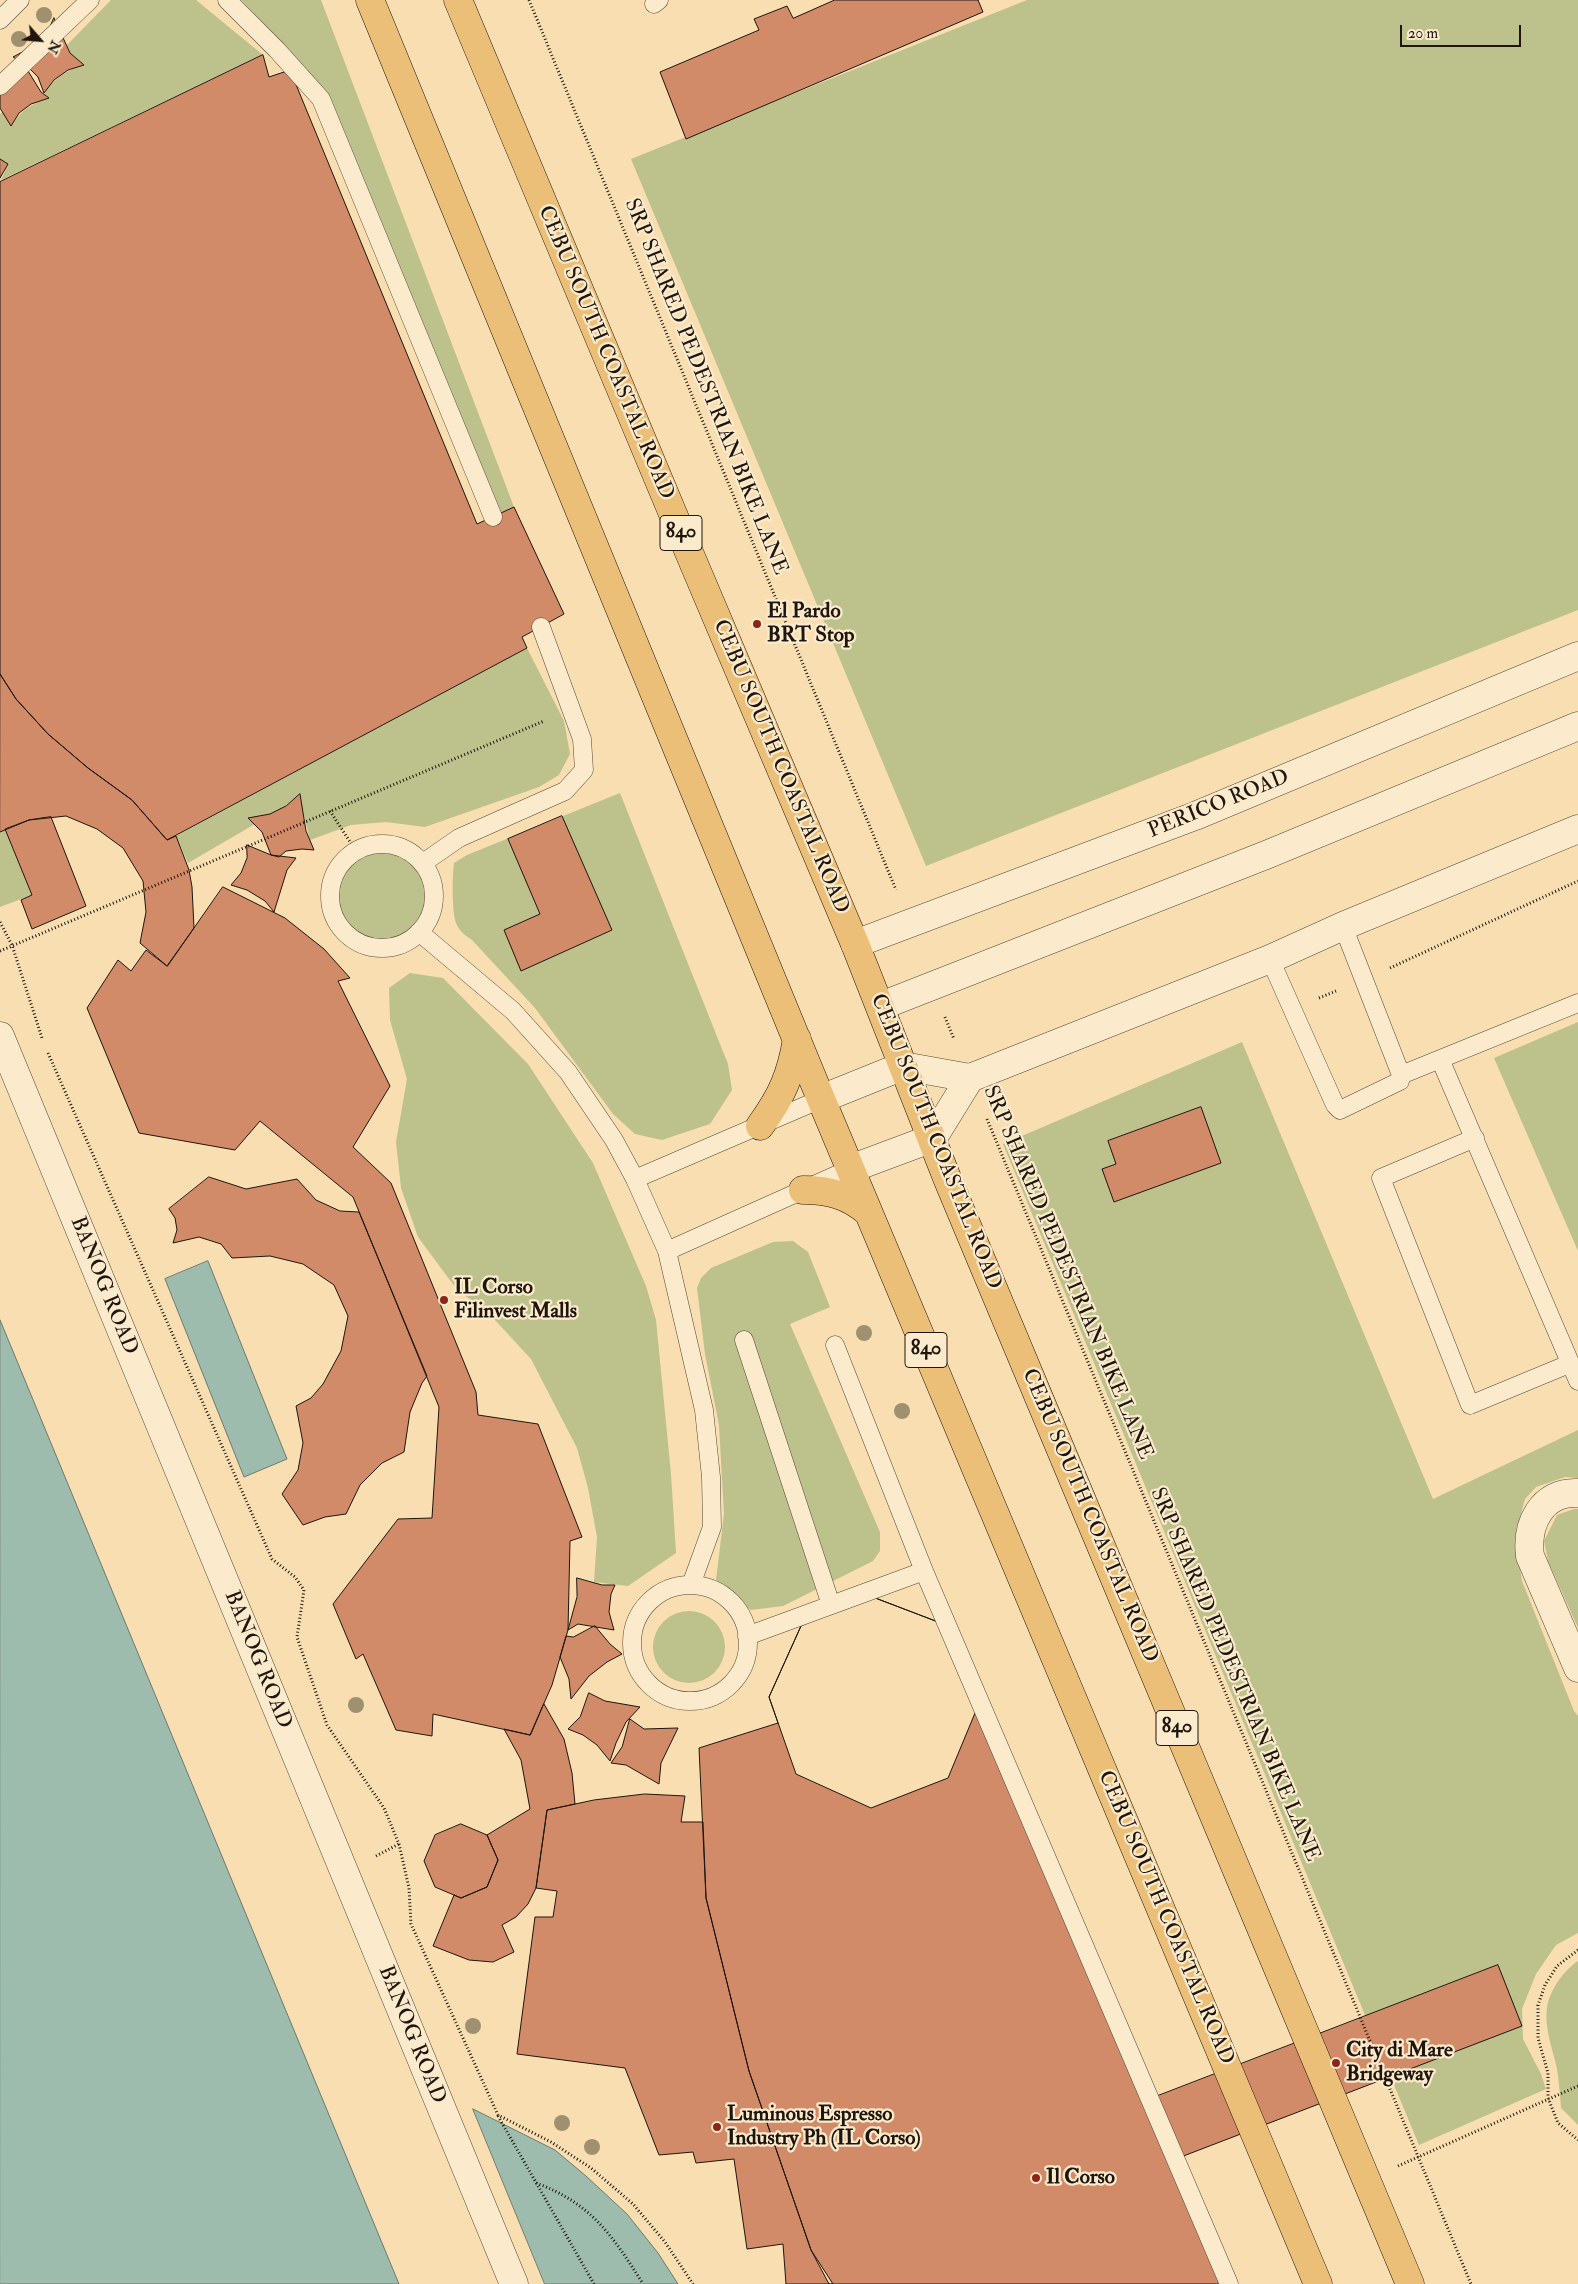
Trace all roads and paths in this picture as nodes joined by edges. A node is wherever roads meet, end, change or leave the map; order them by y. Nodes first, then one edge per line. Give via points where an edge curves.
1 (20, 0) edge
2 (90, 0) edge
3 (227, 0) edge
4 (370, 0) edge
5 (458, 0) edge
6 (529, 0) edge
7 (0, 20) edge
8 (0, 86) edge
9 (493, 516) dead end
10 (541, 627) dead end
11 (1578, 656) edge
12 (572, 709) junction
13 (1578, 726) edge
14 (330, 811) junction
15 (1578, 829) edge
16 (356, 851) junction
17 (423, 863) junction
18 (1578, 881) edge
19 (0, 922) edge
20 (910, 923) junction
21 (1343, 926) junction
22 (419, 932) junction
23 (855, 944) junction
24 (12, 945) junction
25 (0, 951) edge
26 (1270, 959) junction
27 (1364, 980) junction
28 (1578, 1003) edge
29 (881, 1006) junction
30 (1292, 1010) junction
31 (0, 1036) edge
32 (797, 1038) junction
33 (43, 1041) dead end
34 (47, 1050) dead end
35 (1440, 1059) junction
36 (903, 1066) junction
37 (1401, 1074) junction
38 (970, 1078) junction
39 (821, 1099) junction
40 (760, 1126) junction
41 (933, 1138) junction
42 (1475, 1138) junction
43 (850, 1168) junction
44 (636, 1179) junction
45 (803, 1190) junction
46 (868, 1212) junction
47 (667, 1251) junction
48 (744, 1340) dead end
49 (835, 1345) dead end
50 (1569, 1364) junction
51 (1578, 1380) edge
52 (1578, 1493) edge
53 (924, 1571) junction
54 (691, 1585) junction
55 (831, 1605) junction
56 (748, 1636) junction
57 (1578, 1668) edge
58 (1578, 1950) edge
59 (1578, 2086) edge
60 (1548, 2098) junction
61 (498, 2115) junction
62 (1578, 2140) edge
63 (1419, 2157) junction
64 (1366, 2180) junction
65 (535, 2183) junction
66 (514, 2284) edge
67 (594, 2284) edge
68 (643, 2284) edge
69 (693, 2284) edge
70 (1229, 2284) edge
71 (1318, 2284) edge
72 (1410, 2284) edge
73 (1472, 2284) edge

1 - 7 lane
2 - 8 lane
3 - 9 lane via 321,99
4 - 32 highway, CEBU SOUTH COASTAL ROAD / 840
5 - 23 highway, CEBU SOUTH COASTAL ROAD / 840
6 - 20 path, SRP SHARED PEDESTRIAN BIKE LANE
10 - 12 lane
11 - 20 street, PERICO ROAD via 1195,816
12 - 14 path
12 - 17 lane via 582,739 584,770 565,791 459,838
13 - 29 street
14 - 16 path
14 - 24 path
15 - 21 street
16 - 17 lane via 385,844 399,846
16 - 22 lane via 340,866 332,886 334,915 342,928 365,945 380,948 408,942
17 - 22 lane via 431,876 434,906
18 - 27 path
19 - 24 path
20 - 23 street, PERICO ROAD
21 - 26 street
21 - 27 lane
22 - 44 lane via 513,1011 568,1072
23 - 29 highway, CEBU SOUTH COASTAL ROAD / 840
24 - 25 path
24 - 33 path
26 - 30 lane
26 - 38 street
27 - 30 path
27 - 37 lane
28 - 35 lane
29 - 36 highway, CEBU SOUTH COASTAL ROAD / 840
30 - 37 lane via 1334,1105 1340,1110 1400,1081
31 - 66 street, BANOG ROAD
32 - 39 highway, CEBU SOUTH COASTAL ROAD / 840
32 - 40 highway via 784,1091
34 - 61 path via 272,1559 295,1577 304,1590 297,1637 327,1725 384,1808 399,1844 409,1888 411,1924
35 - 37 lane
35 - 42 lane
36 - 38 street
36 - 39 street
36 - 41 highway, CEBU SOUTH COASTAL ROAD / 840
38 - 41 street
38 - 63 path, SRP SHARED PEDESTRIAN BIKE LANE
39 - 40 lane
39 - 43 highway, CEBU SOUTH COASTAL ROAD / 840
40 - 44 lane
41 - 43 street
41 - 64 highway, CEBU SOUTH COASTAL ROAD / 840
42 - 50 lane
42 - 50 lane via 1381,1178 1470,1405
43 - 45 lane
43 - 46 highway, CEBU SOUTH COASTAL ROAD / 840
44 - 47 lane
45 - 46 highway via 832,1192 851,1199
45 - 47 lane
46 - 71 highway, CEBU SOUTH COASTAL ROAD / 840
47 - 54 lane via 704,1410 711,1477 712,1527
48 - 55 lane
49 - 53 lane
50 - 51 lane
52 - 57 street via 1556,1497 1542,1507 1532,1522 1528,1539 1530,1556
53 - 55 lane
53 - 70 lane
54 - 56 lane via 707,1587 722,1594 743,1619
54 - 56 lane via 675,1587 654,1598 639,1615 633,1629 634,1661 640,1675 651,1687 678,1701 710,1698 729,1685 743,1667
55 - 56 lane
58 - 60 path via 1557,1966 1538,2005 1538,2038 1548,2073
59 - 60 path
60 - 62 path via 1558,2123
60 - 63 path
61 - 65 path
61 - 69 path via 551,2142 598,2174 632,2204 665,2242
63 - 64 path
63 - 73 path, SRP SHARED PEDESTRIAN BIKE LANE
64 - 72 highway, CEBU SOUTH COASTAL ROAD / 840
65 - 67 path
65 - 68 path via 560,2192 594,2216 622,2250

